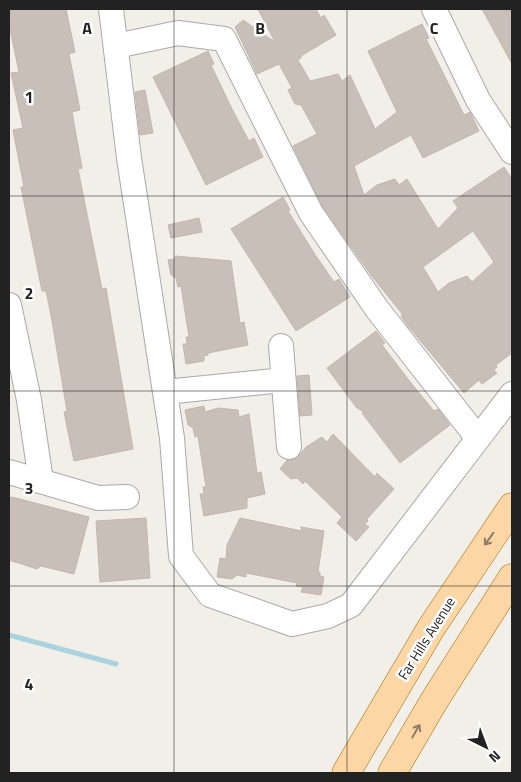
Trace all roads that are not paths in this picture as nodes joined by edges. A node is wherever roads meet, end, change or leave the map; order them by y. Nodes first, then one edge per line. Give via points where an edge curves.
1 (111, 9) edge
2 (434, 9) edge
3 (116, 46) junction
4 (512, 152) edge
5 (9, 304) edge
6 (280, 346) dead end
7 (283, 380) junction
8 (165, 392) junction
9 (512, 394) edge
10 (478, 437) junction
11 (289, 447) dead end
12 (9, 472) edge
13 (41, 481) junction
14 (127, 497) dead end
15 (512, 507) edge
16 (512, 578) edge
17 (346, 773) edge
18 (392, 773) edge

1 - 3 street
2 - 4 street via 478,100
3 - 8 street via 129,158
3 - 10 street via 178,33 224,39 311,213 377,309
5 - 13 street via 30,400
6 - 7 street
7 - 8 street
7 - 11 street
8 - 10 street via 172,438 181,556 210,595 292,624 328,616 351,605
9 - 10 street
12 - 13 street
13 - 14 street via 98,498
15 -> 17 main road, Far Hills Avenue via 431,628
18 -> 16 main road

